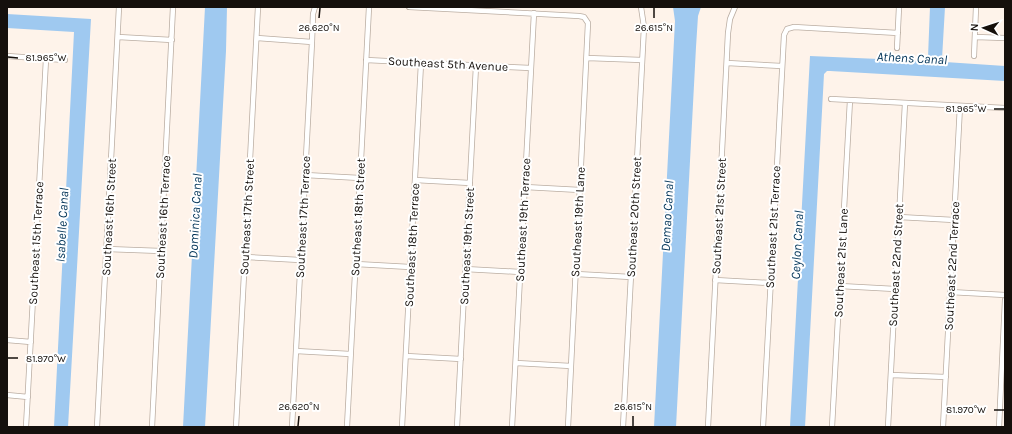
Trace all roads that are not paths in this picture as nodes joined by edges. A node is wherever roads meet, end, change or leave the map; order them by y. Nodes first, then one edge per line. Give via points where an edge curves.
1 (120, 7) edge
2 (174, 7) edge
3 (258, 7) edge
4 (315, 7) edge
5 (369, 7) edge
6 (409, 7) edge
7 (641, 7) edge
8 (735, 7) edge
9 (899, 7) edge
10 (976, 7) edge
11 (451, 8) edge
12 (534, 14) junction
13 (898, 33) junction
14 (118, 37) junction
15 (975, 37) junction
16 (257, 38) junction
17 (1005, 38) edge
18 (172, 40) junction
19 (312, 42) junction
20 (897, 48) dead end
21 (7, 56) edge
22 (974, 56) dead end
23 (587, 58) junction
24 (46, 59) junction
25 (65, 60) dead end
26 (366, 60) junction
27 (642, 60) junction
28 (421, 63) junction
29 (727, 63) junction
30 (476, 66) junction
31 (782, 66) junction
32 (531, 68) junction
33 (831, 99) dead end
34 (850, 100) junction
35 (905, 103) junction
36 (960, 106) junction
37 (1005, 108) edge
38 (305, 175) junction
39 (360, 178) junction
40 (415, 180) junction
41 (470, 183) junction
42 (525, 187) junction
43 (580, 190) junction
44 (899, 217) junction
45 (954, 220) junction
46 (107, 249) junction
47 (161, 251) junction
48 (245, 257) junction
49 (300, 260) junction
50 (356, 264) junction
51 (410, 266) junction
52 (465, 269) junction
53 (520, 272) junction
54 (576, 274) junction
55 (631, 277) junction
56 (715, 280) junction
57 (770, 283) junction
58 (840, 286) junction
59 (895, 289) junction
60 (950, 292) junction
61 (1005, 295) edge
62 (1005, 300) edge
63 (7, 340) edge
64 (31, 342) junction
65 (296, 351) junction
66 (350, 354) junction
67 (406, 356) junction
68 (461, 359) junction
69 (516, 363) junction
70 (571, 366) junction
71 (891, 375) junction
72 (946, 377) junction
73 (7, 395) edge
74 (28, 397) junction
75 (26, 427) edge
76 (96, 427) edge
77 (152, 427) edge
78 (236, 427) edge
79 (292, 427) edge
80 (347, 427) edge
81 (402, 427) edge
82 (457, 427) edge
83 (512, 427) edge
84 (568, 427) edge
85 (623, 427) edge
86 (708, 427) edge
87 (763, 427) edge
88 (832, 427) edge
89 (888, 427) edge
90 (943, 427) edge
91 (999, 427) edge

1 - 14 street, Southeast 16th Street
2 - 18 street, Southeast 16th Terrace
3 - 16 street, Southeast 17th Street
4 - 19 street, Southeast 17th Terrace
5 - 26 street, Southeast 18th Street
6 - 11 street
7 - 27 street, Southeast 20th Street via 644,27
8 - 29 street, Southeast 21st Street via 729,24
9 - 13 street
10 - 15 street
11 - 12 street
12 - 23 street, Southeast 19th Lane via 579,16 586,19 589,26
12 - 32 street, Southeast 19th Terrace
13 - 20 street
13 - 31 street, Southeast 21st Terrace via 794,27 787,29 784,35
14 - 18 street
14 - 46 street, Southeast 16th Street
15 - 17 street
15 - 22 street
16 - 19 street
16 - 48 street, Southeast 17th Street
18 - 47 street, Southeast 16th Terrace
19 - 38 street, Southeast 17th Terrace
21 - 24 street
23 - 27 street
23 - 43 street, Southeast 19th Lane
24 - 25 street
24 - 64 street, Southeast 15th Terrace
26 - 28 street, Southeast 5th Avenue
26 - 39 street, Southeast 18th Street
27 - 55 street, Southeast 20th Street
28 - 30 street, Southeast 5th Avenue
28 - 40 street, Southeast 18th Terrace
29 - 31 street
29 - 56 street, Southeast 21st Street
30 - 32 street, Southeast 5th Avenue
30 - 41 street, Southeast 19th Street
31 - 57 street, Southeast 21st Terrace
32 - 42 street, Southeast 19th Terrace
33 - 34 street
34 - 35 street
34 - 58 street, Southeast 21st Lane
35 - 36 street
35 - 44 street, Southeast 22nd Street
36 - 37 street
36 - 45 street, Southeast 22nd Terrace
38 - 39 street
38 - 49 street, Southeast 17th Terrace
39 - 50 street, Southeast 18th Street
40 - 41 street
40 - 51 street, Southeast 18th Terrace
41 - 52 street, Southeast 19th Street
42 - 43 street
42 - 53 street, Southeast 19th Terrace
43 - 54 street, Southeast 19th Lane
44 - 45 street
44 - 59 street, Southeast 22nd Street
45 - 60 street, Southeast 22nd Terrace
46 - 47 street
46 - 76 street, Southeast 16th Street
47 - 77 street, Southeast 16th Terrace
48 - 49 street
48 - 78 street, Southeast 17th Street
49 - 65 street, Southeast 17th Terrace
50 - 51 street
50 - 66 street, Southeast 18th Street
51 - 67 street, Southeast 18th Terrace
52 - 53 street
52 - 68 street, Southeast 19th Street
53 - 69 street, Southeast 19th Terrace
54 - 55 street
54 - 70 street, Southeast 19th Lane
55 - 85 street, Southeast 20th Street
56 - 57 street
56 - 86 street, Southeast 21st Street
57 - 87 street, Southeast 21st Terrace
58 - 59 street
58 - 88 street, Southeast 21st Lane
59 - 71 street, Southeast 22nd Street
60 - 61 street
60 - 72 street, Southeast 22nd Terrace
62 - 91 street
63 - 64 street
64 - 74 street, Southeast 15th Terrace
65 - 66 street
65 - 79 street, Southeast 17th Terrace
66 - 80 street, Southeast 18th Street
67 - 68 street
67 - 81 street, Southeast 18th Terrace
68 - 82 street, Southeast 19th Street
69 - 70 street
69 - 83 street, Southeast 19th Terrace
70 - 84 street, Southeast 19th Lane
71 - 72 street
71 - 89 street, Southeast 22nd Street
72 - 90 street, Southeast 22nd Terrace
73 - 74 street
74 - 75 street, Southeast 15th Terrace

